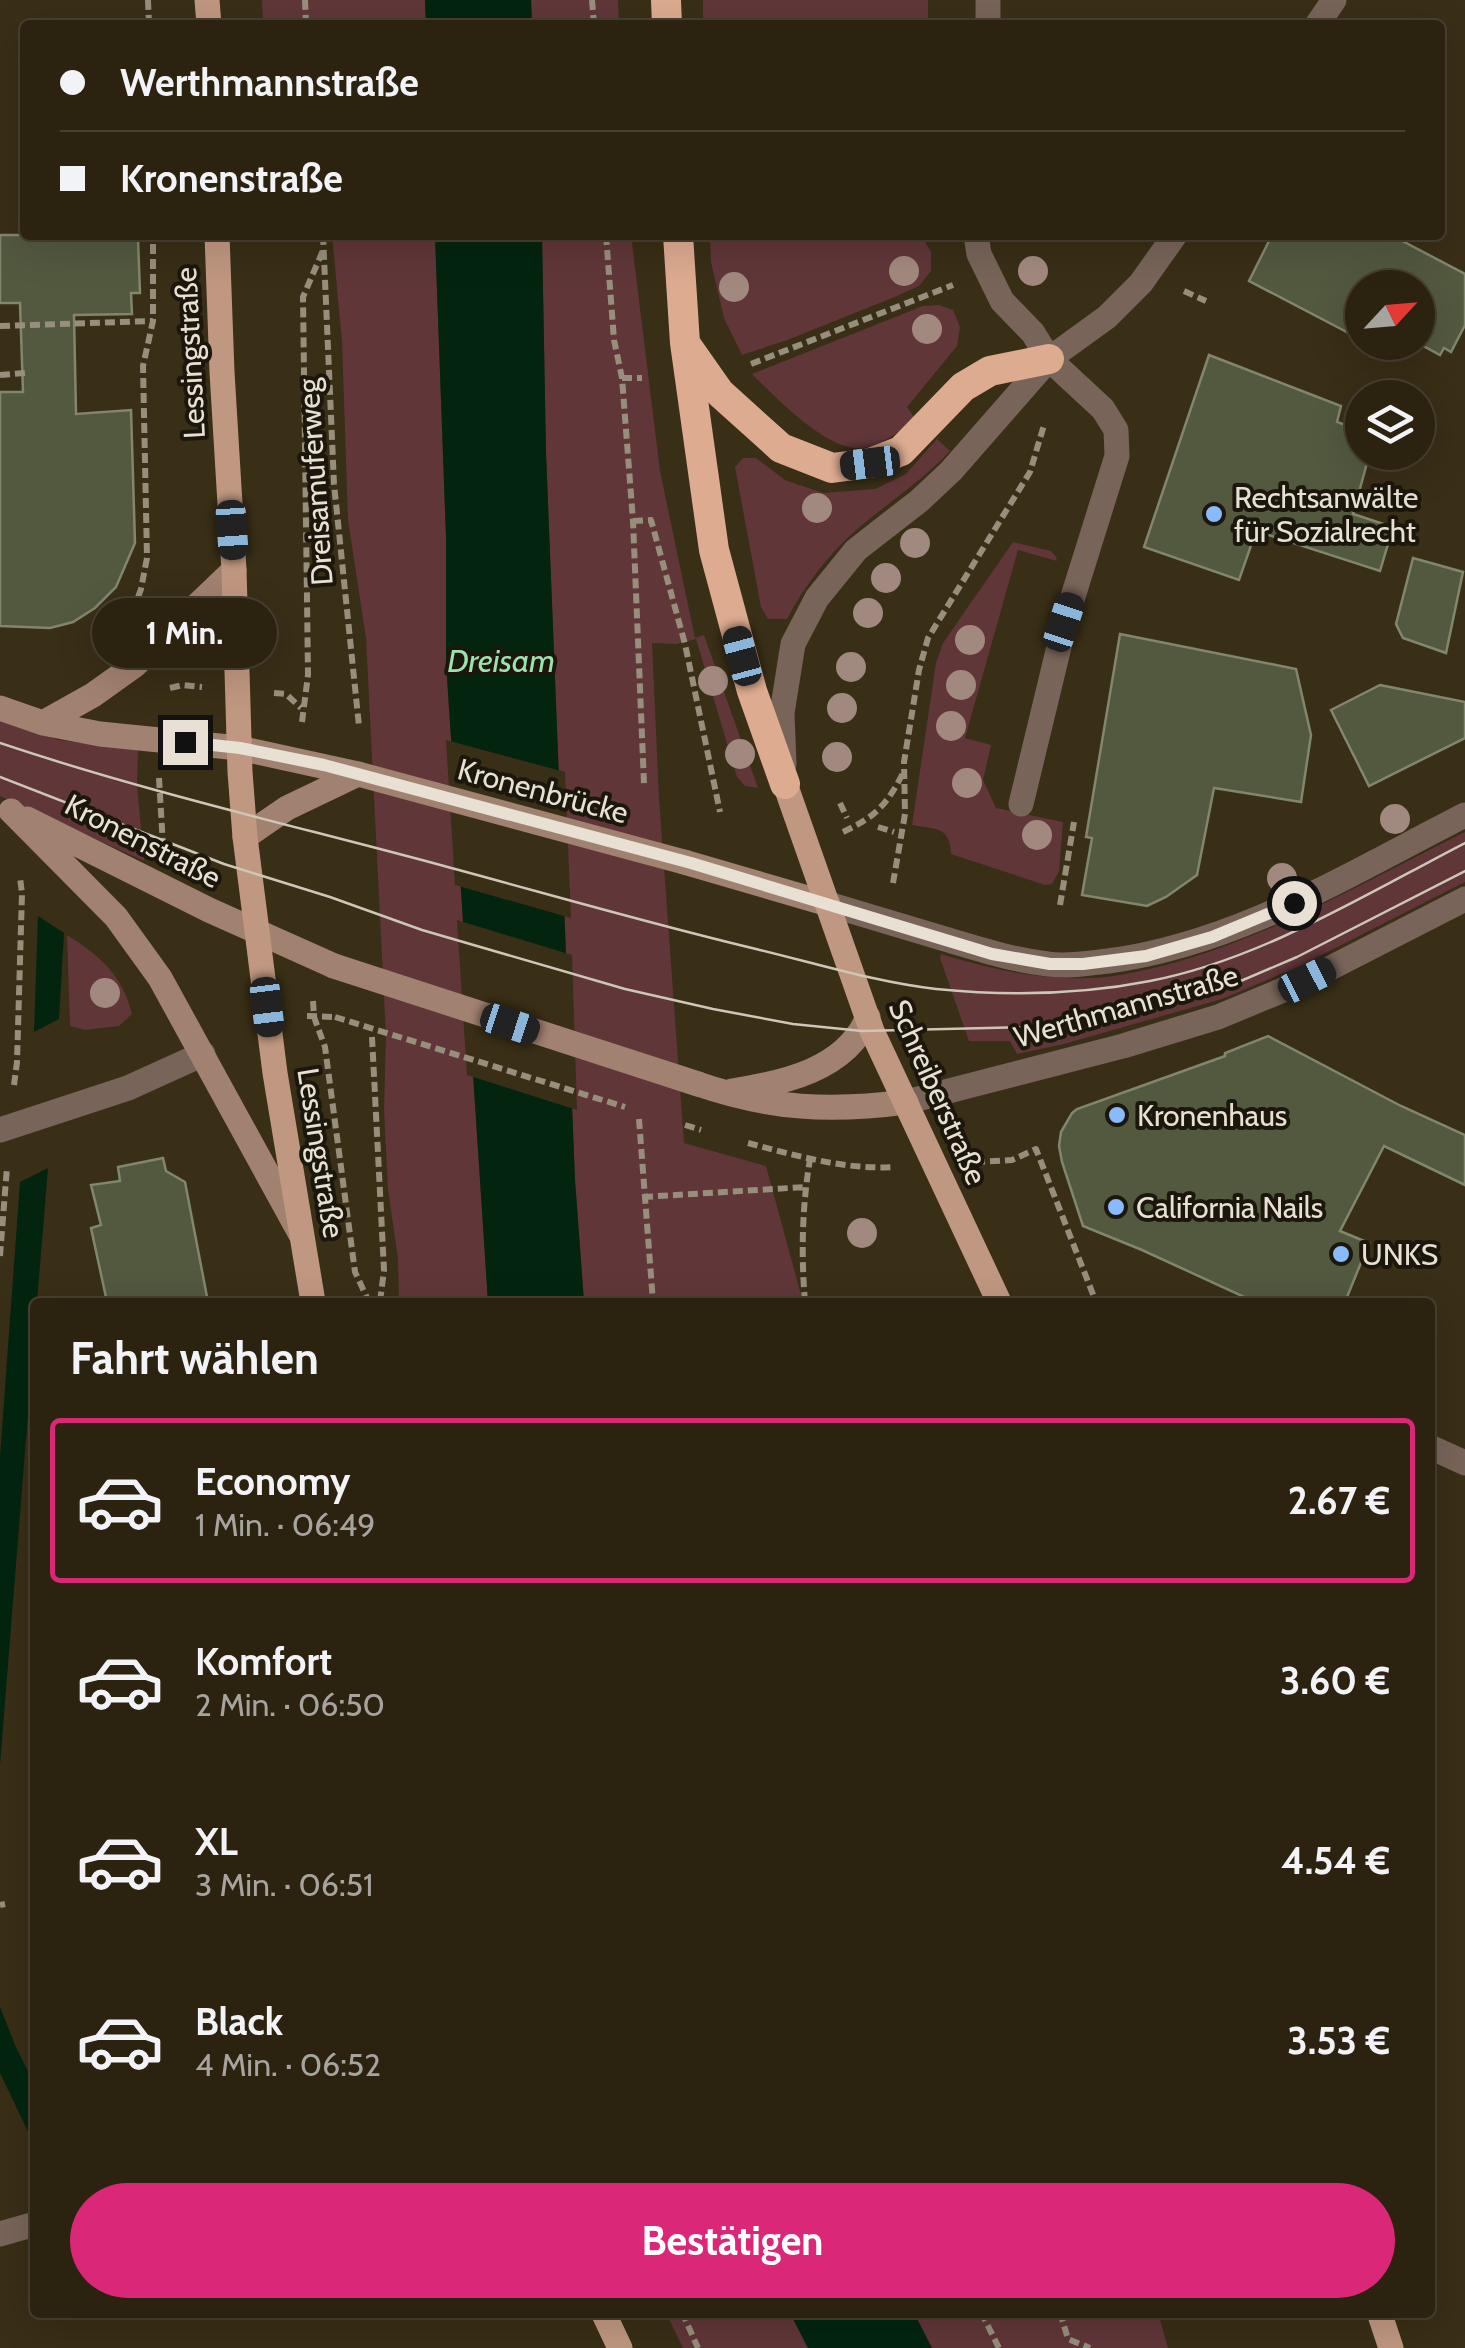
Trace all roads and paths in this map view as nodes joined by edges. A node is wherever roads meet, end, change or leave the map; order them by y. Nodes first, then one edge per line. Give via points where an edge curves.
1 (153, 240) edge
2 (217, 240) edge
3 (323, 240) edge
4 (606, 240) edge
5 (678, 240) edge
6 (977, 240) edge
7 (1171, 240) edge
8 (324, 248) junction
9 (953, 285) dead end
10 (152, 321) junction
11 (0, 326) edge
12 (685, 343) junction
13 (1049, 359) junction
14 (745, 366) dead end
15 (26, 373) dead end
16 (0, 375) edge
17 (622, 378) junction
18 (642, 378) dead end
19 (633, 521) junction
20 (234, 570) junction
21 (131, 616) dead end
22 (0, 708) edge
23 (302, 708) dead end
24 (43, 724) junction
25 (359, 726) dead end
26 (240, 748) junction
27 (903, 772) junction
28 (159, 775) dead end
29 (325, 777) junction
30 (644, 784) dead end
31 (785, 784) junction
32 (840, 804) dead end
33 (1020, 804) dead end
34 (5, 809) edge
35 (720, 812) dead end
36 (1465, 815) edge
37 (847, 818) dead end
38 (1074, 822) dead end
39 (878, 826) dead end
40 (894, 832) dead end
41 (835, 836) dead end
42 (245, 837) junction
43 (164, 854) dead end
44 (895, 870) dead end
45 (1465, 900) edge
46 (828, 904) junction
47 (1060, 905) dead end
48 (257, 932) junction
49 (868, 1018) junction
50 (372, 1037) dead end
51 (203, 1054) junction
52 (710, 1089) junction
53 (906, 1102) junction
54 (627, 1107) dead end
55 (639, 1119) dead end
56 (682, 1124) dead end
57 (4, 1129) edge
58 (701, 1130) dead end
59 (737, 1140) dead end
60 (1036, 1149) dead end
61 (810, 1159) junction
62 (878, 1168) dead end
63 (806, 1187) junction
64 (644, 1197) junction
65 (300, 1233) junction
66 (0, 1256) edge
67 (311, 1298) edge
68 (366, 1298) edge
69 (380, 1298) edge
70 (654, 1298) edge
71 (805, 1298) edge
72 (997, 1298) edge
73 (1094, 1298) edge
74 (1435, 1449) edge
75 (1465, 1463) edge
76 (30, 2225) edge
77 (0, 2234) edge
78 (606, 2318) edge
79 (685, 2318) edge
80 (984, 2318) edge
81 (1062, 2318) edge
82 (1380, 2318) edge
83 (620, 2348) edge
84 (698, 2348) edge
85 (998, 2348) edge
86 (1090, 2348) edge
87 (1391, 2348) edge

1 - 10 path
2 - 20 main road, Lessingstraße
3 - 8 path, Dreisamuferweg
4 - 17 path
5 - 12 highway
6 - 13 street via 1002,302
7 - 13 street via 1107,317
8 - 23 path via 303,297 308,675
8 - 25 path, Dreisamuferweg via 334,484
9 - 14 path
10 - 11 path
10 - 21 path via 143,366 147,558
12 - 13 highway via 720,394 781,448 832,468 901,450 963,387 990,371
12 - 31 highway via 714,550
13 - 27 path via 1044,433 1030,472 928,638
13 - 31 street via 951,472 856,550 816,598 790,662 782,713
13 - 33 street via 1102,409 1116,430 1117,456 1064,622
15 - 16 path
17 - 18 path
17 - 19 path
19 - 30 path
19 - 35 path via 651,520 654,529
20 - 24 main road via 136,664
20 - 26 main road, Lessingstraße
22 - 24 main road
24 - 26 main road
26 - 29 main road
26 - 42 main road, Lessingstraße
27 - 41 path via 878,811
27 - 44 path
28 - 43 path
29 - 42 main road
29 - 46 main road, Kronenbrücke, bridge via 358,774
31 - 46 main road, Schreiberstraße
32 - 37 path
34 - 48 main road, Kronenstraße
34 - 51 main road via 116,917
34 - 57 path via 22,893 17,1062
36 - 46 street, Werthmannstraße via 1294,903 1146,956 1050,964 992,954
38 - 47 path
39 - 40 path
42 - 48 main road, Lessingstraße
45 - 53 street, Werthmannstraße via 1218,1017
46 - 49 main road, Schreiberstraße
48 - 52 main road, bridge via 334,966
48 - 65 main road, Lessingstraße
49 - 52 main road via 850,1046 822,1066 758,1087
49 - 53 main road, Schreiberstraße
50 - 69 path
51 - 57 street via 128,1088
51 - 65 main road
52 - 53 main road via 812,1108
53 - 72 main road, Schreiberstraße
54 - 68 path, bridge via 336,1016 314,1016 325,1047 355,1272
55 - 64 path
56 - 58 path, bridge
57 - 66 path
59 - 61 path
60 - 73 path
61 - 62 path
61 - 63 path
63 - 64 path
63 - 71 path
64 - 70 path
65 - 67 main road, Lessingstraße
74 - 75 street
76 - 77 street
78 - 83 main road
79 - 84 path
80 - 85 path
81 - 86 path via 1068,2339
82 - 87 main road

